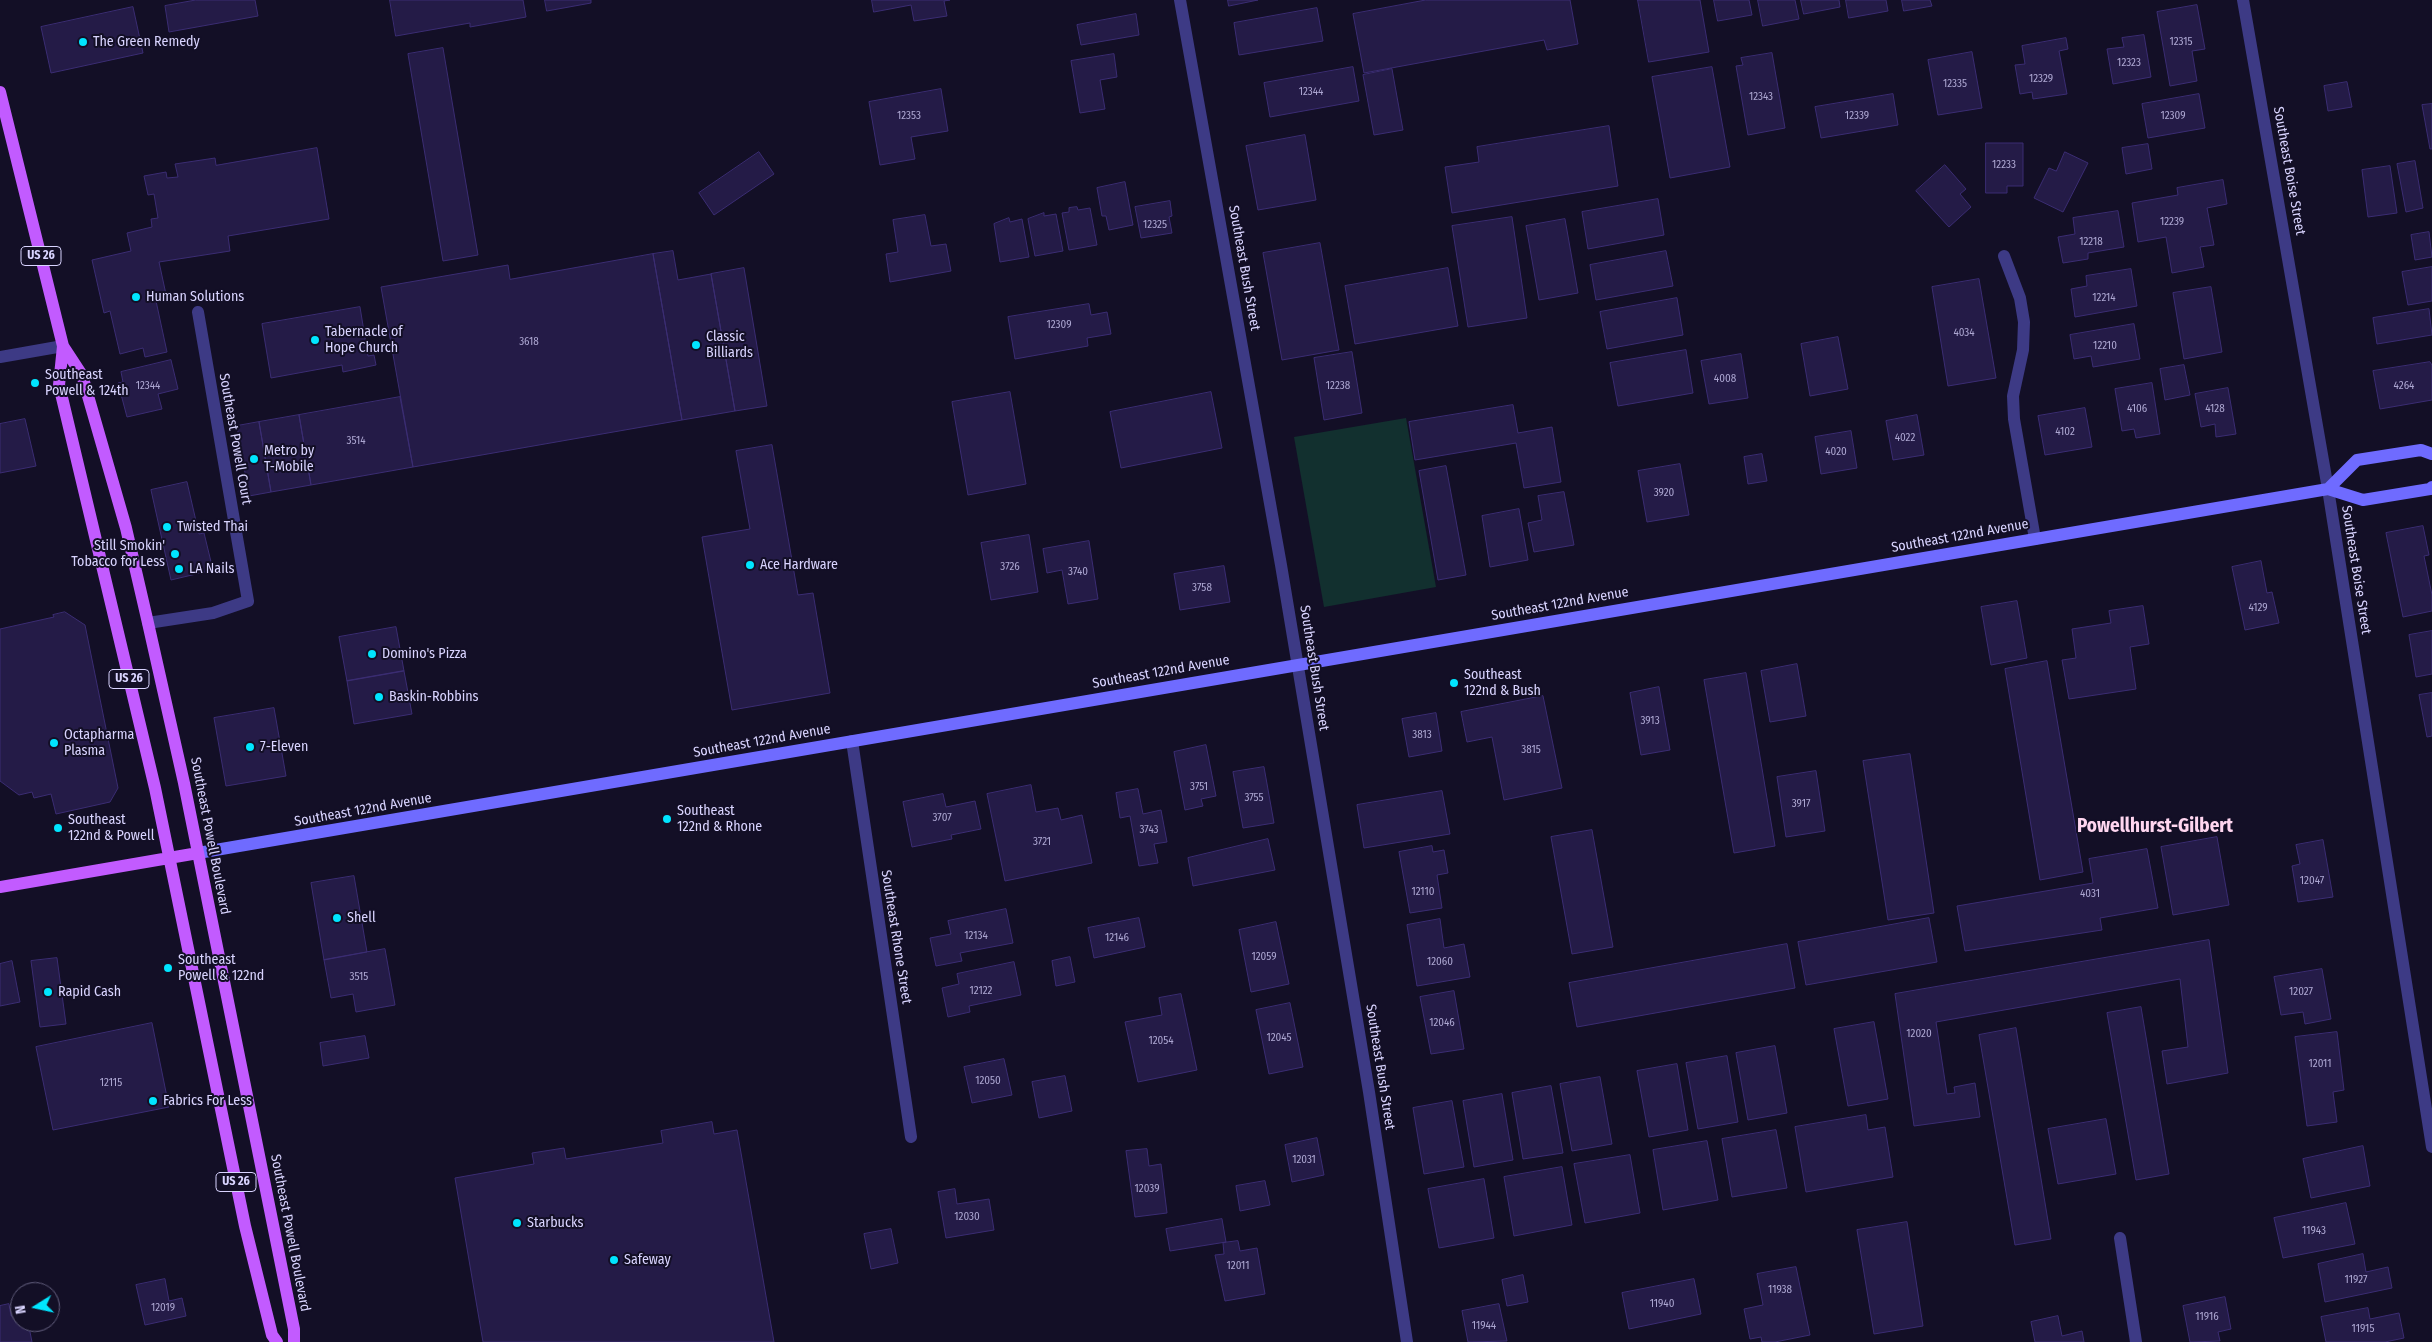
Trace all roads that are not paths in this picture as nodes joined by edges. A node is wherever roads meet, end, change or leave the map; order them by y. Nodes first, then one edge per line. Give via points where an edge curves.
1 (1180, 0) edge
2 (2243, 0) edge
3 (0, 92) edge
4 (2004, 256) dead end
5 (198, 312) dead end
6 (63, 346) junction
7 (0, 357) edge
8 (2432, 454) edge
9 (2432, 487) edge
10 (2328, 489) junction
11 (2035, 539) junction
12 (148, 624) junction
13 (1298, 664) junction
14 (852, 741) junction
15 (198, 853) junction
16 (169, 858) junction
17 (0, 887) edge
18 (2430, 1119) edge
19 (911, 1137) dead end
20 (2432, 1147) edge
21 (2120, 1238) dead end
22 (277, 1342) edge
23 (294, 1342) edge
24 (1407, 1342) edge
25 (2136, 1342) edge

1 - 13 street, Southeast Bush Street
2 - 10 street, Southeast Boise Street
3 - 6 main road, Southeast Powell Boulevard / US 26
4 - 11 street via 2020,298 2024,322 2023,350 2013,396 2014,419
5 - 12 street, Southeast Powell Court via 248,601 213,613
6 - 7 street
6 - 12 main road, Southeast Powell Boulevard / US 26 via 82,375 126,528
6 - 16 main road, Southeast Powell Boulevard / US 26 via 59,385
8 - 10 main road via 2421,450 2357,460
9 - 10 main road, Southeast 122nd Avenue via 2430,490 2363,500
10 - 11 main road, Southeast 122nd Avenue
10 - 18 street, Southeast Boise Street
11 - 13 main road, Southeast 122nd Avenue
12 - 15 main road, Southeast Powell Boulevard / US 26
13 - 14 main road, Southeast 122nd Avenue
13 - 24 street, Southeast Bush Street
14 - 15 main road, Southeast 122nd Avenue
14 - 19 street, Southeast Rhone Street
15 - 16 main road, Southeast 122nd Avenue
15 - 23 main road, Southeast Powell Boulevard / US 26 via 294,1329
16 - 17 main road, Southeast 122nd Avenue
16 - 22 main road, Southeast Powell Boulevard / US 26 via 245,1226 272,1335
18 - 20 street, Southeast Boise Street
21 - 25 street

